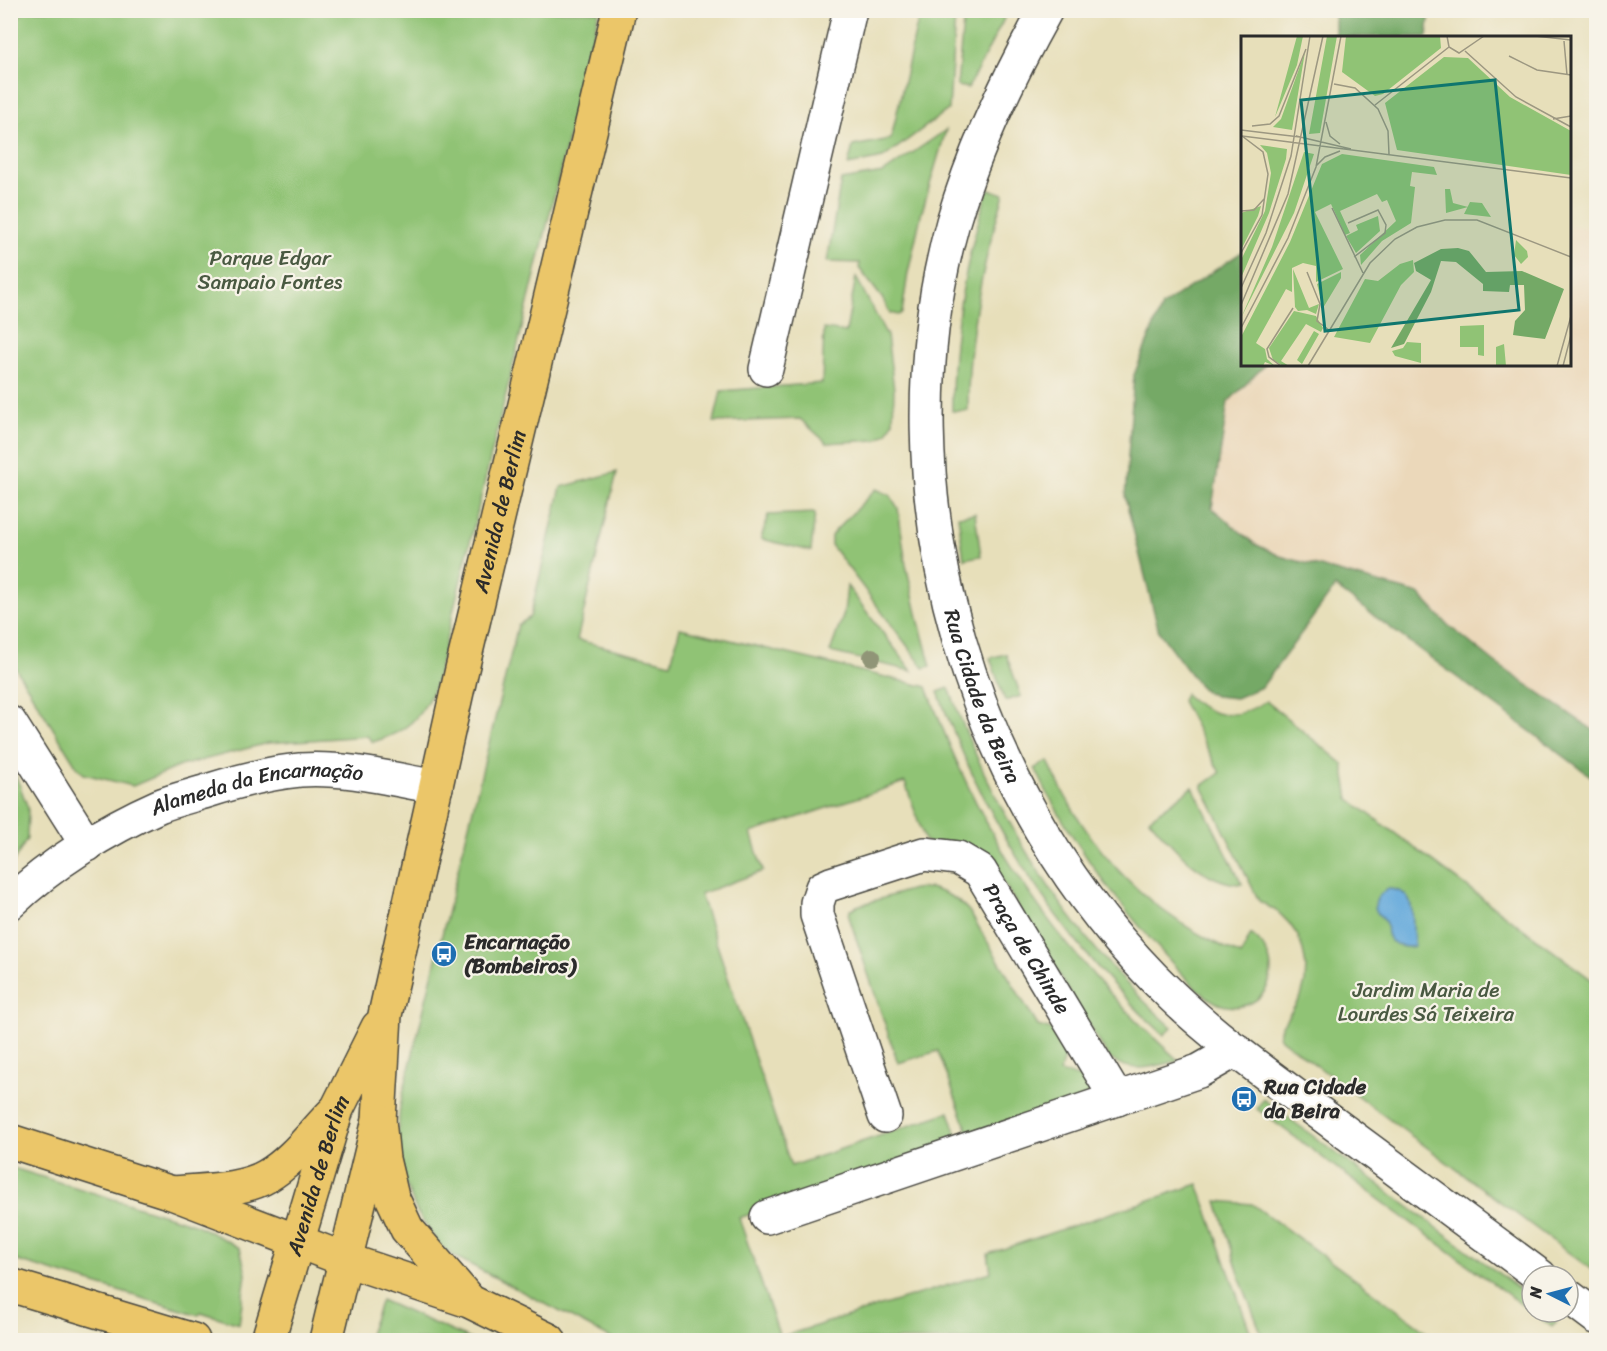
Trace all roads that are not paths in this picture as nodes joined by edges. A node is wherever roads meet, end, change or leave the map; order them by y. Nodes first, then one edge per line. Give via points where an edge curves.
1 (619, 10) edge
2 (850, 10) edge
3 (1046, 10) edge
4 (766, 369) dead end
5 (10, 723) edge
6 (436, 787) junction
7 (87, 845) junction
8 (10, 903) edge
9 (385, 1015) junction
10 (1236, 1050) junction
11 (1117, 1099) junction
12 (337, 1109) junction
13 (885, 1116) dead end
14 (379, 1120) junction
15 (10, 1141) edge
16 (172, 1193) junction
17 (767, 1217) dead end
18 (297, 1242) junction
19 (346, 1260) junction
20 (1524, 1264) edge
21 (10, 1285) edge
22 (470, 1300) junction
23 (1580, 1305) edge
24 (1596, 1317) edge
25 (1596, 1333) edge
26 (193, 1341) edge
27 (268, 1341) edge
28 (326, 1341) edge
29 (549, 1341) edge
30 (1590, 1341) edge

1 - 6 main road, Avenida de Berlim
2 - 4 street
3 - 10 street, Rua Cidade da Beira via 1010,76 978,149 940,279 928,391 932,505 940,561 979,700 1001,755 1058,858 1130,952 1170,994
5 - 7 street
6 - 7 street, Alameda da Encarnação via 355,772 275,773 162,805 115,826
6 - 9 main road, Avenida de Berlim
7 - 8 street, Alameda da Encarnação
9 - 12 main road, Avenida de Berlim
9 - 14 main road, Avenida de Berlim
10 - 11 street via 1199,1071
10 - 20 street, Rua Cidade da Beira
11 - 13 street, Praça de Chinde via 980,871 958,858 924,854 822,888 817,903 817,915
11 - 17 street
12 - 16 main road via 266,1176 237,1186
12 - 18 main road, Avenida de Berlim
14 - 19 main road, Avenida de Berlim
14 - 22 main road via 392,1197 407,1229
15 - 16 main road
16 - 18 main road
18 - 19 main road
18 - 27 main road, Avenida de Berlim
19 - 22 main road
19 - 28 main road, Avenida de Berlim
21 - 26 main road
22 - 29 main road
23 - 24 street
25 - 30 street

